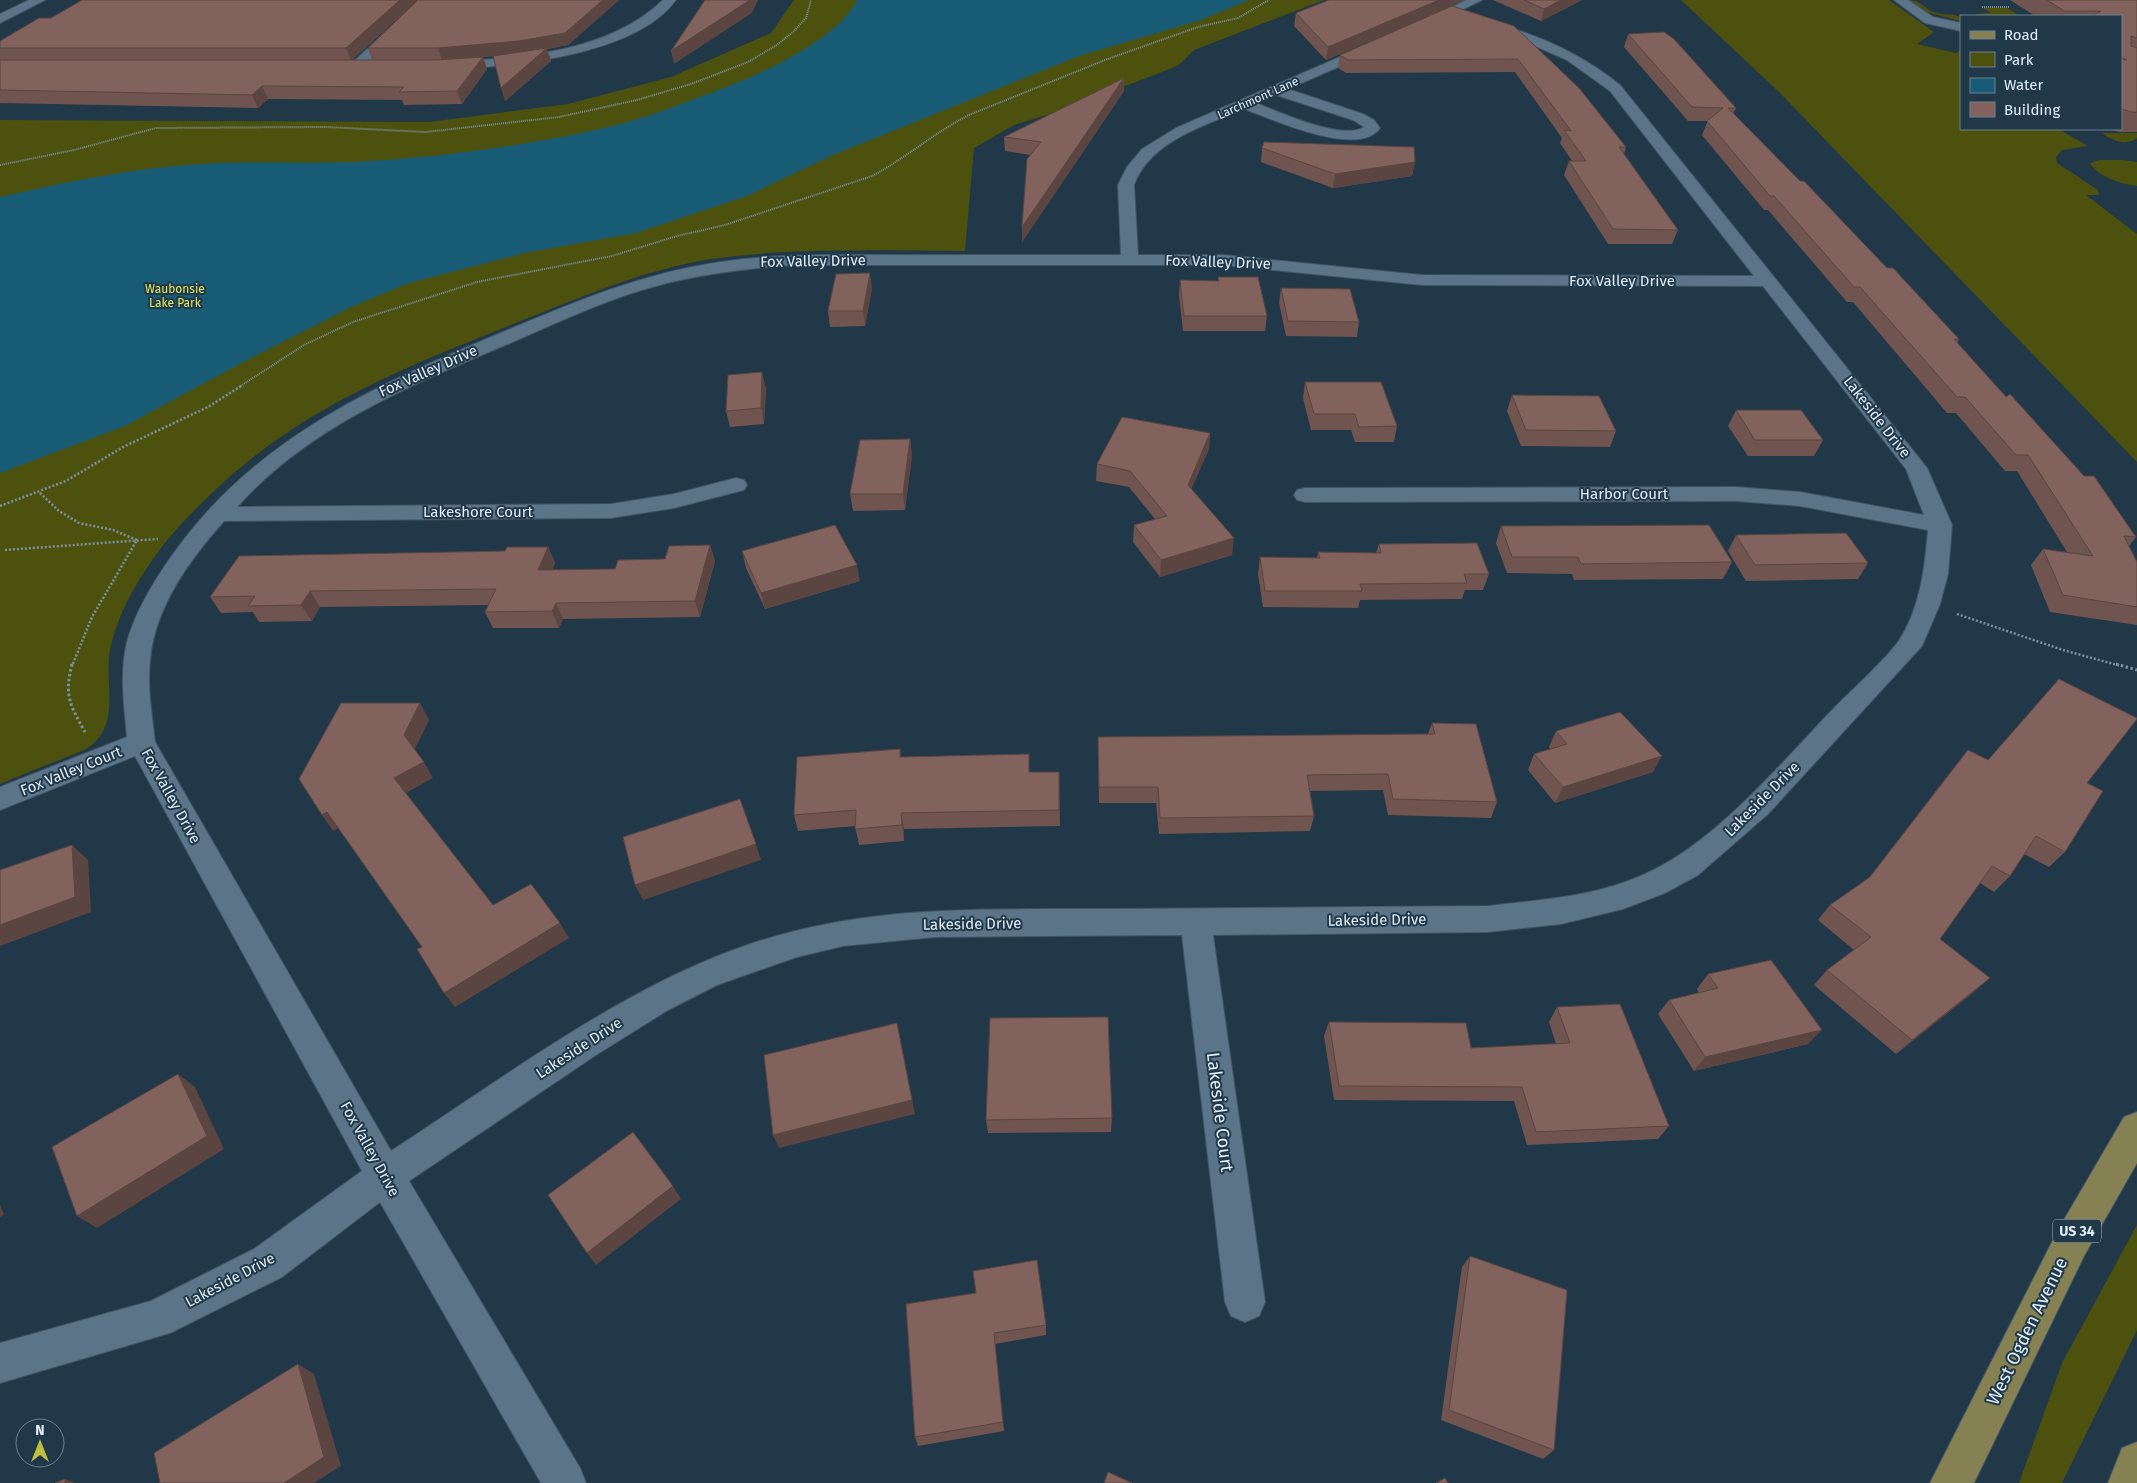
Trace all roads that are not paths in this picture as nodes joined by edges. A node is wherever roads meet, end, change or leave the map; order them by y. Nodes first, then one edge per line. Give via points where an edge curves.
1 (39, 0) edge
2 (427, 0) edge
3 (670, 0) edge
4 (1476, 0) edge
5 (1900, 0) edge
6 (1448, 12) junction
7 (0, 19) edge
8 (1960, 27) edge
9 (1412, 28) edge
10 (1385, 41) edge
11 (374, 67) edge
12 (430, 67) edge
13 (1276, 90) junction
14 (1244, 104) junction
15 (1130, 260) junction
16 (1769, 281) junction
17 (736, 485) dead end
18 (1305, 494) dead end
19 (216, 514) junction
20 (1940, 525) junction
21 (141, 742) junction
22 (0, 799) edge
23 (1196, 922) junction
24 (2137, 1129) edge
25 (384, 1176) junction
26 (1245, 1302) dead end
27 (0, 1363) edge
28 (2137, 1463) edge
29 (565, 1483) edge
30 (1951, 1483) edge
31 (2129, 1483) edge

1 - 7 street
2 - 11 street via 351,67
3 - 12 street via 640,25 583,47 496,63
4 - 6 street
5 - 8 street via 1929,20
6 - 9 street
6 - 16 street, Lakeside Drive via 1558,50 1603,77
10 - 13 street, Larchmont Lane
13 - 14 street, Larchmont Lane
13 - 14 street via 1358,117 1373,128 1369,133 1358,136 1337,135
14 - 15 street, Larchmont Lane via 1161,142 1134,164 1126,185
15 - 16 street, Fox Valley Drive via 1248,261 1422,280
15 - 19 street, Fox Valley Drive via 791,260 708,268 652,281 608,295 412,377 359,403 285,450 252,477
16 - 20 street, Lakeside Drive via 1916,468
17 - 19 street, Lakeshore Court via 685,500 611,511
18 - 20 street, Harbor Court via 1744,494 1800,499
19 - 21 street, Fox Valley Drive via 179,560 154,604 141,638 136,683
20 - 23 street, Lakeside Drive via 1936,574 1928,604 1909,646 1758,806 1701,855 1654,884 1612,900 1528,916
21 - 22 street, Fox Valley Court
21 - 25 street, Fox Valley Drive
23 - 25 street, Lakeside Drive via 886,927 815,939 744,960 656,1000
23 - 26 street, Lakeside Court
24 - 30 main road, West Ogden Avenue / US 34 via 2071,1243
25 - 27 street, Lakeside Drive via 268,1263 156,1319
25 - 29 street, Fox Valley Drive
28 - 31 main road

